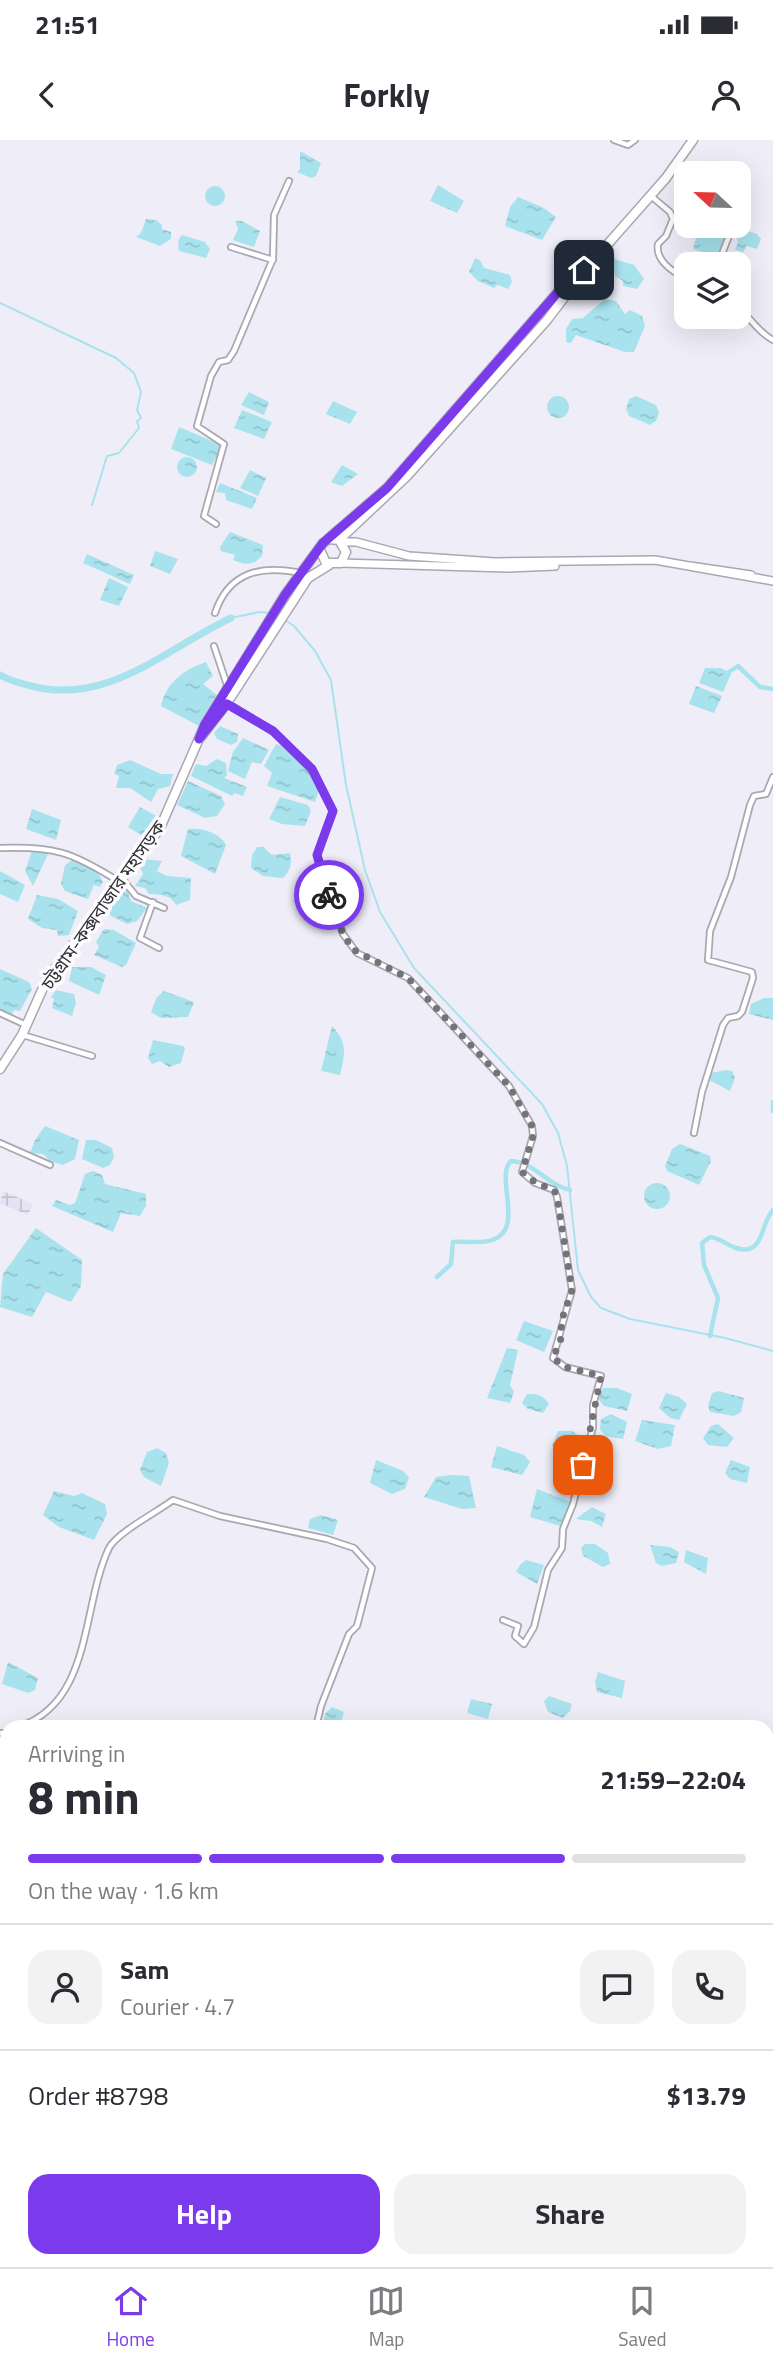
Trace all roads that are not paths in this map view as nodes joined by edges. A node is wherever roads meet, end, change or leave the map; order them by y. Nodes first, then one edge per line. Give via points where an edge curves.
1 (614, 140) edge
2 (635, 140) edge
3 (693, 140) edge
4 (289, 181) dead end
5 (650, 195) junction
6 (231, 247) dead end
7 (272, 261) junction
8 (584, 270) junction
9 (674, 273) edge
10 (751, 316) edge
11 (773, 340) edge
12 (216, 524) dead end
13 (326, 541) junction
14 (340, 541) junction
15 (320, 550) junction
16 (576, 562) junction
17 (341, 563) junction
18 (329, 565) junction
19 (302, 573) junction
20 (773, 581) edge
21 (289, 597) junction
22 (215, 613) dead end
23 (214, 646) dead end
24 (230, 690) junction
25 (227, 704) junction
26 (199, 739) junction
27 (773, 778) edge
28 (0, 848) edge
29 (119, 879) junction
30 (153, 902) junction
31 (164, 908) dead end
32 (159, 948) dead end
33 (0, 1013) edge
34 (26, 1025) junction
35 (22, 1035) junction
36 (92, 1056) dead end
37 (0, 1069) edge
38 (694, 1133) dead end
39 (0, 1143) edge
40 (50, 1165) dead end
41 (503, 1620) dead end
42 (34, 1720) edge
43 (318, 1720) edge

1 - 2 street via 628,145
3 - 5 highway
4 - 7 street via 274,215
5 - 8 highway
5 - 9 street via 673,219 658,244 659,257
6 - 7 street
7 - 12 street via 234,351 229,360 219,362 211,376 197,426 224,444 204,516
8 - 13 highway via 565,284 387,488
8 - 14 highway via 547,320 407,476
10 - 11 street via 761,334
13 - 14 highway
13 - 15 highway
14 - 16 main road via 409,556
14 - 17 highway via 346,552
15 - 18 highway
15 - 19 highway, চট্টগ্রাম-কক্সবাজার মহাসড়ক
16 - 17 main road via 536,568
16 - 20 main road via 643,559 700,565
17 - 18 highway
18 - 21 highway, চট্টগ্রাম-কক্সবাজার মহাসড়ক
19 - 21 highway, চট্টগ্রাম-কক্সবাজার মহাসড়ক
19 - 22 street via 272,568 239,576 221,596
21 - 24 highway, চট্টগ্রাম-কক্সবাজার মহাসড়ক
23 - 24 street
24 - 25 highway, চট্টগ্রাম-কক্সবাজার মহাসড়ক
24 - 26 highway, চট্টগ্রাম-কক্সবাজার মহাসড়ক
25 - 26 highway, চট্টগ্রাম-কক্সবাজার মহাসড়ক
25 - 41 street via 273,731 312,769 333,811 318,846 318,863 347,941 357,953 408,978 503,1079 532,1126 522,1172 554,1190 562,1214 572,1290 553,1358 565,1367 601,1376 562,1548 548,1570 534,1627 524,1644 516,1636 518,1626
26 - 29 highway, চট্টগ্রাম-কক্সবাজার মহাসড়ক via 160,828
27 - 38 street via 765,794 754,796 710,931 708,960 752,972 753,978 742,1012 723,1025
28 - 29 street via 53,849
29 - 30 street via 136,896
29 - 34 highway, চট্টগ্রাম-কক্সবাজার মহাসড়ক via 47,979
30 - 31 street
30 - 32 street via 139,938
33 - 34 street
34 - 35 highway, চট্টগ্রাম-কক্সবাজার মহাসড়ক
35 - 36 street
35 - 37 highway, চট্টগ্রাম-কক্সবাজার মহাসড়ক
39 - 40 street
42 - 43 street via 54,1705 74,1677 110,1546 173,1500 354,1548 372,1568 357,1626 349,1634

